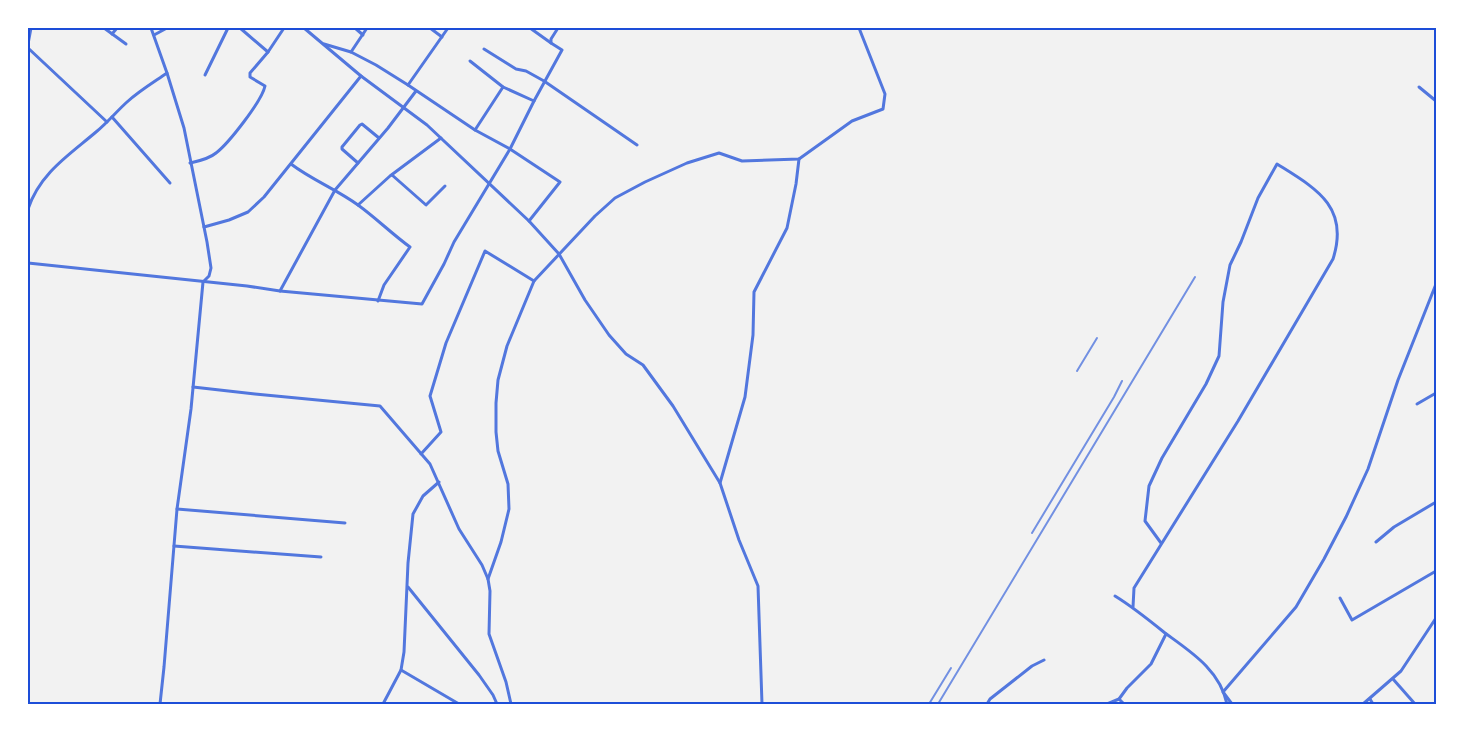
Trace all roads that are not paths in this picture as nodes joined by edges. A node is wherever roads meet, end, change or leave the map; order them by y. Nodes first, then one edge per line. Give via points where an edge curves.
1 (31, 28) edge
2 (104, 28) edge
3 (118, 28) edge
4 (151, 28) edge
5 (167, 28) edge
6 (228, 28) edge
7 (240, 28) edge
8 (284, 28) edge
9 (304, 28) edge
10 (355, 28) edge
11 (367, 28) edge
12 (430, 28) edge
13 (448, 28) edge
14 (530, 28) edge
15 (558, 28) edge
16 (859, 28) edge
17 (112, 34) junction
18 (364, 35) junction
19 (154, 36) junction
20 (442, 37) junction
21 (320, 43) junction
22 (551, 43) junction
23 (126, 44) dead end
24 (28, 46) edge
25 (484, 49) dead end
26 (268, 52) junction
27 (351, 52) junction
28 (470, 61) dead end
29 (167, 73) junction
30 (205, 75) dead end
31 (361, 76) junction
32 (544, 81) junction
33 (408, 85) junction
34 (503, 86) junction
35 (1419, 87) dead end
36 (416, 91) junction
37 (534, 101) junction
38 (1436, 101) edge
39 (405, 107) junction
40 (112, 117) junction
41 (107, 122) junction
42 (475, 130) junction
43 (379, 138) junction
44 (441, 138) junction
45 (638, 145) dead end
46 (510, 149) junction
47 (799, 159) junction
48 (358, 163) junction
49 (190, 164) junction
50 (291, 164) junction
51 (392, 175) junction
52 (170, 183) dead end
53 (489, 183) junction
54 (445, 186) dead end
55 (336, 190) junction
56 (358, 205) junction
57 (28, 208) edge
58 (529, 221) junction
59 (204, 227) junction
60 (559, 254) junction
61 (28, 263) edge
62 (534, 281) junction
63 (203, 282) junction
64 (1436, 284) edge
65 (280, 291) junction
66 (378, 301) junction
67 (193, 387) junction
68 (1436, 393) edge
69 (1418, 404) dead end
70 (421, 454) junction
71 (438, 482) junction
72 (720, 483) junction
73 (1436, 502) edge
74 (178, 509) junction
75 (345, 522) dead end
76 (1376, 542) dead end
77 (1161, 543) junction
78 (174, 546) junction
79 (321, 557) dead end
80 (1436, 572) edge
81 (488, 579) junction
82 (408, 586) junction
83 (1115, 596) dead end
84 (1340, 598) dead end
85 (1132, 607) junction
86 (1436, 618) edge
87 (1166, 634) junction
88 (1044, 660) dead end
89 (401, 670) junction
90 (1394, 679) junction
91 (1223, 692) junction
92 (1119, 699) junction
93 (1370, 699) junction
94 (160, 704) edge
95 (383, 704) edge
96 (459, 704) edge
97 (497, 704) edge
98 (511, 704) edge
99 (762, 704) edge
100 (988, 704) edge
101 (1108, 704) edge
102 (1124, 704) edge
103 (1226, 704) edge
104 (1232, 704) edge
105 (1363, 704) edge
106 (1373, 704) edge
107 (1415, 704) edge

1 - 24 street
2 - 17 street
3 - 17 street
4 - 19 street
5 - 19 street
6 - 30 street
7 - 26 street
8 - 26 street
9 - 21 street
10 - 18 street
11 - 18 street
12 - 20 street
13 - 20 street
14 - 22 street
15 - 22 street
16 - 47 street via 885,94 883,109 852,121
17 - 23 street
18 - 27 street
19 - 29 street
20 - 33 street
21 - 27 street
21 - 31 street
22 - 32 street via 562,50
24 - 41 street
25 - 32 street via 516,69
26 - 49 street via 250,74 265,86 256,106 216,153
27 - 33 street
28 - 34 street
29 - 40 street
29 - 49 street via 184,128
31 - 39 street
31 - 50 street
32 - 37 street
32 - 45 street
33 - 36 street
34 - 37 street
34 - 42 street
35 - 38 street
36 - 39 street
36 - 42 street
37 - 46 street
39 - 43 street
39 - 44 street
40 - 41 street
40 - 52 street
41 - 57 street via 44,178 33,193
42 - 46 street
43 - 48 street
43 - 48 street via 360,125 342,147
44 - 51 street
44 - 53 street
46 - 53 street
46 - 58 street via 560,182
47 - 60 street via 742,161 719,153 687,163 615,198
47 - 72 street via 787,228 754,292 753,335 745,397
48 - 55 street
49 - 59 street
50 - 55 street
50 - 59 street via 248,212
51 - 54 street via 426,205
51 - 56 street
53 - 58 street
53 - 66 street via 422,304
55 - 56 street
55 - 65 street
56 - 66 street via 410,247 384,284
58 - 60 street
59 - 63 street via 211,268
60 - 62 street
60 - 72 street via 604,328 626,354 649,372 673,406
61 - 63 street
62 - 70 street via 485,252 446,343 430,396 441,432
62 - 81 street via 507,346 498,380 496,432 508,484 508,509
63 - 65 street
63 - 67 street
64 - 91 street via 1398,380 1368,469 1346,517 1296,607
65 - 66 street
67 - 70 street via 380,406
67 - 74 street
68 - 69 street
70 - 71 street via 430,464
71 - 81 street via 459,529
71 - 82 street via 423,496 413,514
72 - 99 street via 758,586
73 - 76 street
74 - 75 street
74 - 78 street
77 - 77 street via 1145,521 1150,486 1162,458 1219,356 1223,302 1230,265 1258,198 1278,164 1326,199 1337,226 1336,252 1238,421
77 - 85 street via 1134,588
78 - 79 street
78 - 94 street
80 - 84 street via 1352,620
81 - 98 street via 489,634
82 - 89 street
82 - 97 street via 479,675
83 - 85 street
85 - 87 street
86 - 90 street
87 - 91 street via 1203,662
87 - 92 street via 1151,664
88 - 100 street via 990,699
89 - 95 street
89 - 96 street
90 - 93 street
90 - 107 street
91 - 103 street
91 - 104 street
92 - 101 street
92 - 102 street
93 - 105 street
93 - 106 street

